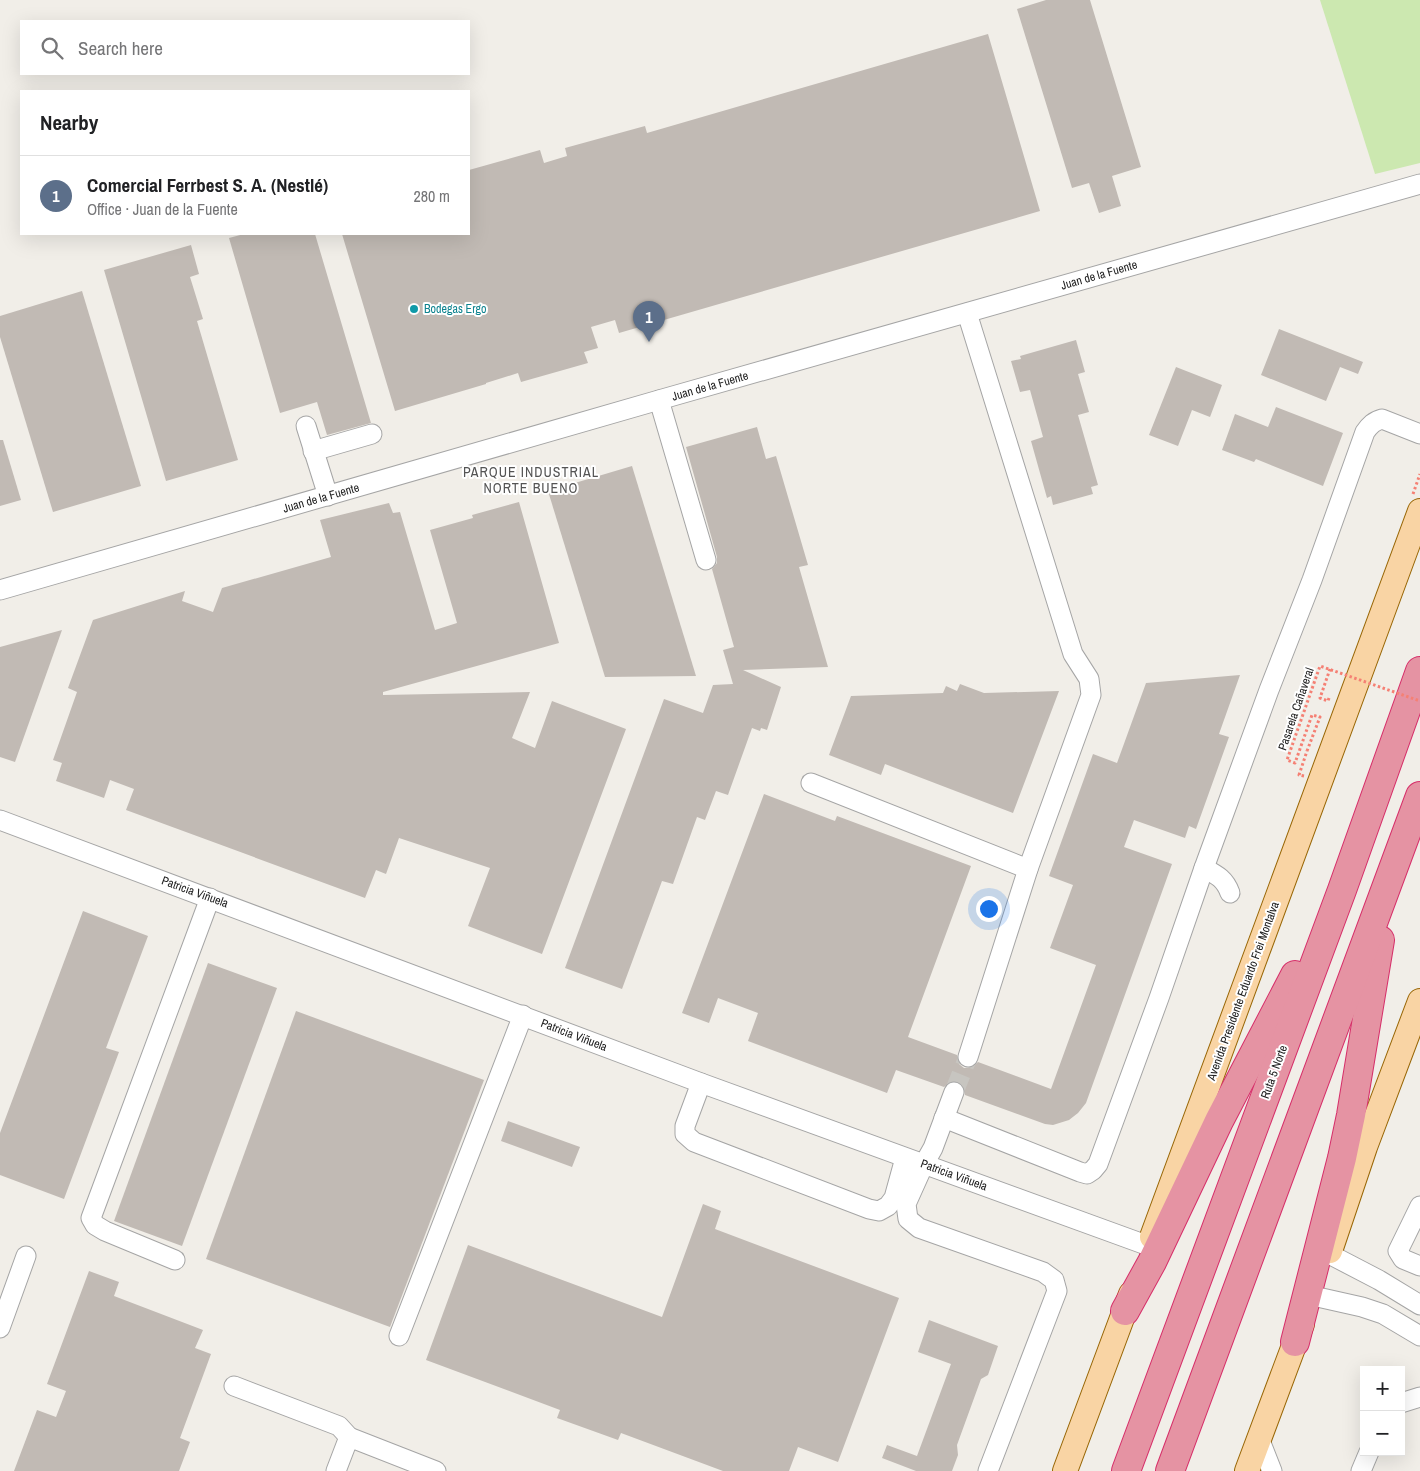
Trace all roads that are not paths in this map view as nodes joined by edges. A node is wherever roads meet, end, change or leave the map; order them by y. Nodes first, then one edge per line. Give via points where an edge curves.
1 (1420, 184) edge
2 (967, 313) junction
3 (659, 400) junction
4 (306, 426) dead end
5 (372, 434) dead end
6 (1420, 434) edge
7 (313, 451) junction
8 (328, 496) junction
9 (1420, 511) edge
10 (706, 560) dead end
11 (0, 590) edge
12 (1420, 671) edge
13 (811, 783) dead end
14 (1420, 796) edge
15 (0, 820) edge
16 (1396, 863) junction
17 (1204, 868) junction
18 (1028, 869) junction
19 (1342, 890) junction
20 (1230, 893) dead end
21 (210, 898) junction
22 (1420, 1001) edge
23 (523, 1015) junction
24 (968, 1057) tunnel mouth
25 (701, 1083) junction
26 (954, 1092) tunnel mouth
27 (944, 1118) junction
28 (905, 1158) junction
29 (924, 1164) junction
30 (1420, 1206) edge
31 (1149, 1246) junction
32 (1329, 1254) junction
33 (26, 1256) dead end
34 (175, 1260) dead end
35 (1420, 1266) edge
36 (1313, 1296) junction
37 (1420, 1305) edge
38 (1125, 1311) junction
39 (0, 1328) edge
40 (399, 1336) dead end
41 (1420, 1336) edge
42 (1295, 1342) junction
43 (234, 1386) dead end
44 (1420, 1397) edge
45 (1405, 1402) edge
46 (349, 1436) junction
47 (1259, 1438) junction
48 (1367, 1456) edge
49 (336, 1471) edge
50 (436, 1471) edge
51 (988, 1471) edge
52 (1065, 1471) edge
53 (1126, 1471) edge
54 (1170, 1471) edge
55 (1247, 1471) edge
56 (1272, 1471) edge
57 (1361, 1471) edge

1 - 2 street, Juan de la Fuente
2 - 3 street, Juan de la Fuente
2 - 18 street via 1073,654 1089,679 1090,695
3 - 8 street, Juan de la Fuente
3 - 10 street
4 - 7 street
5 - 7 street
6 - 17 street via 1382,419 1376,420 1365,432
7 - 8 street
8 - 11 street, Juan de la Fuente
9 - 31 main road, Avenida Presidente Eduardo Frei Montalva
12 - 19 highway, Ruta 5 Norte
13 - 18 street
14 - 16 highway
15 - 21 street, Patricia Viñuela
16 - 42 highway via 1342,1158
16 - 54 highway
17 - 20 street via 1226,882
17 - 27 street via 1122,1099 1093,1170 1087,1174 1080,1172
18 - 24 street
19 - 38 highway via 1270,1022
19 - 53 highway, Ruta 5 Norte
21 - 23 street, Patricia Viñuela
21 - 34 street via 91,1218 105,1232
22 - 32 main road
23 - 25 street, Patricia Viñuela
23 - 40 street
25 - 28 street, Patricia Viñuela
25 - 28 street via 685,1126 688,1138 869,1209 879,1211 894,1198
26 - 27 street
27 - 29 street
28 - 29 street, Patricia Viñuela
29 - 31 street, Patricia Viñuela
29 - 51 street via 906,1204 908,1218 919,1228 1043,1272 1054,1280 1057,1291
30 - 35 street via 1398,1251 1403,1258
31 - 38 main road, Avenida Presidente Eduardo Frei Montalva
32 - 36 main road
32 - 37 street
33 - 39 street
36 - 41 street via 1369,1309
36 - 42 main road
38 - 52 main road, Avenida Presidente Eduardo Frei Montalva
42 - 47 main road
43 - 46 street via 339,1426
44 - 45 street
46 - 49 street
46 - 50 street
47 - 55 main road
47 - 56 street
48 - 57 street

